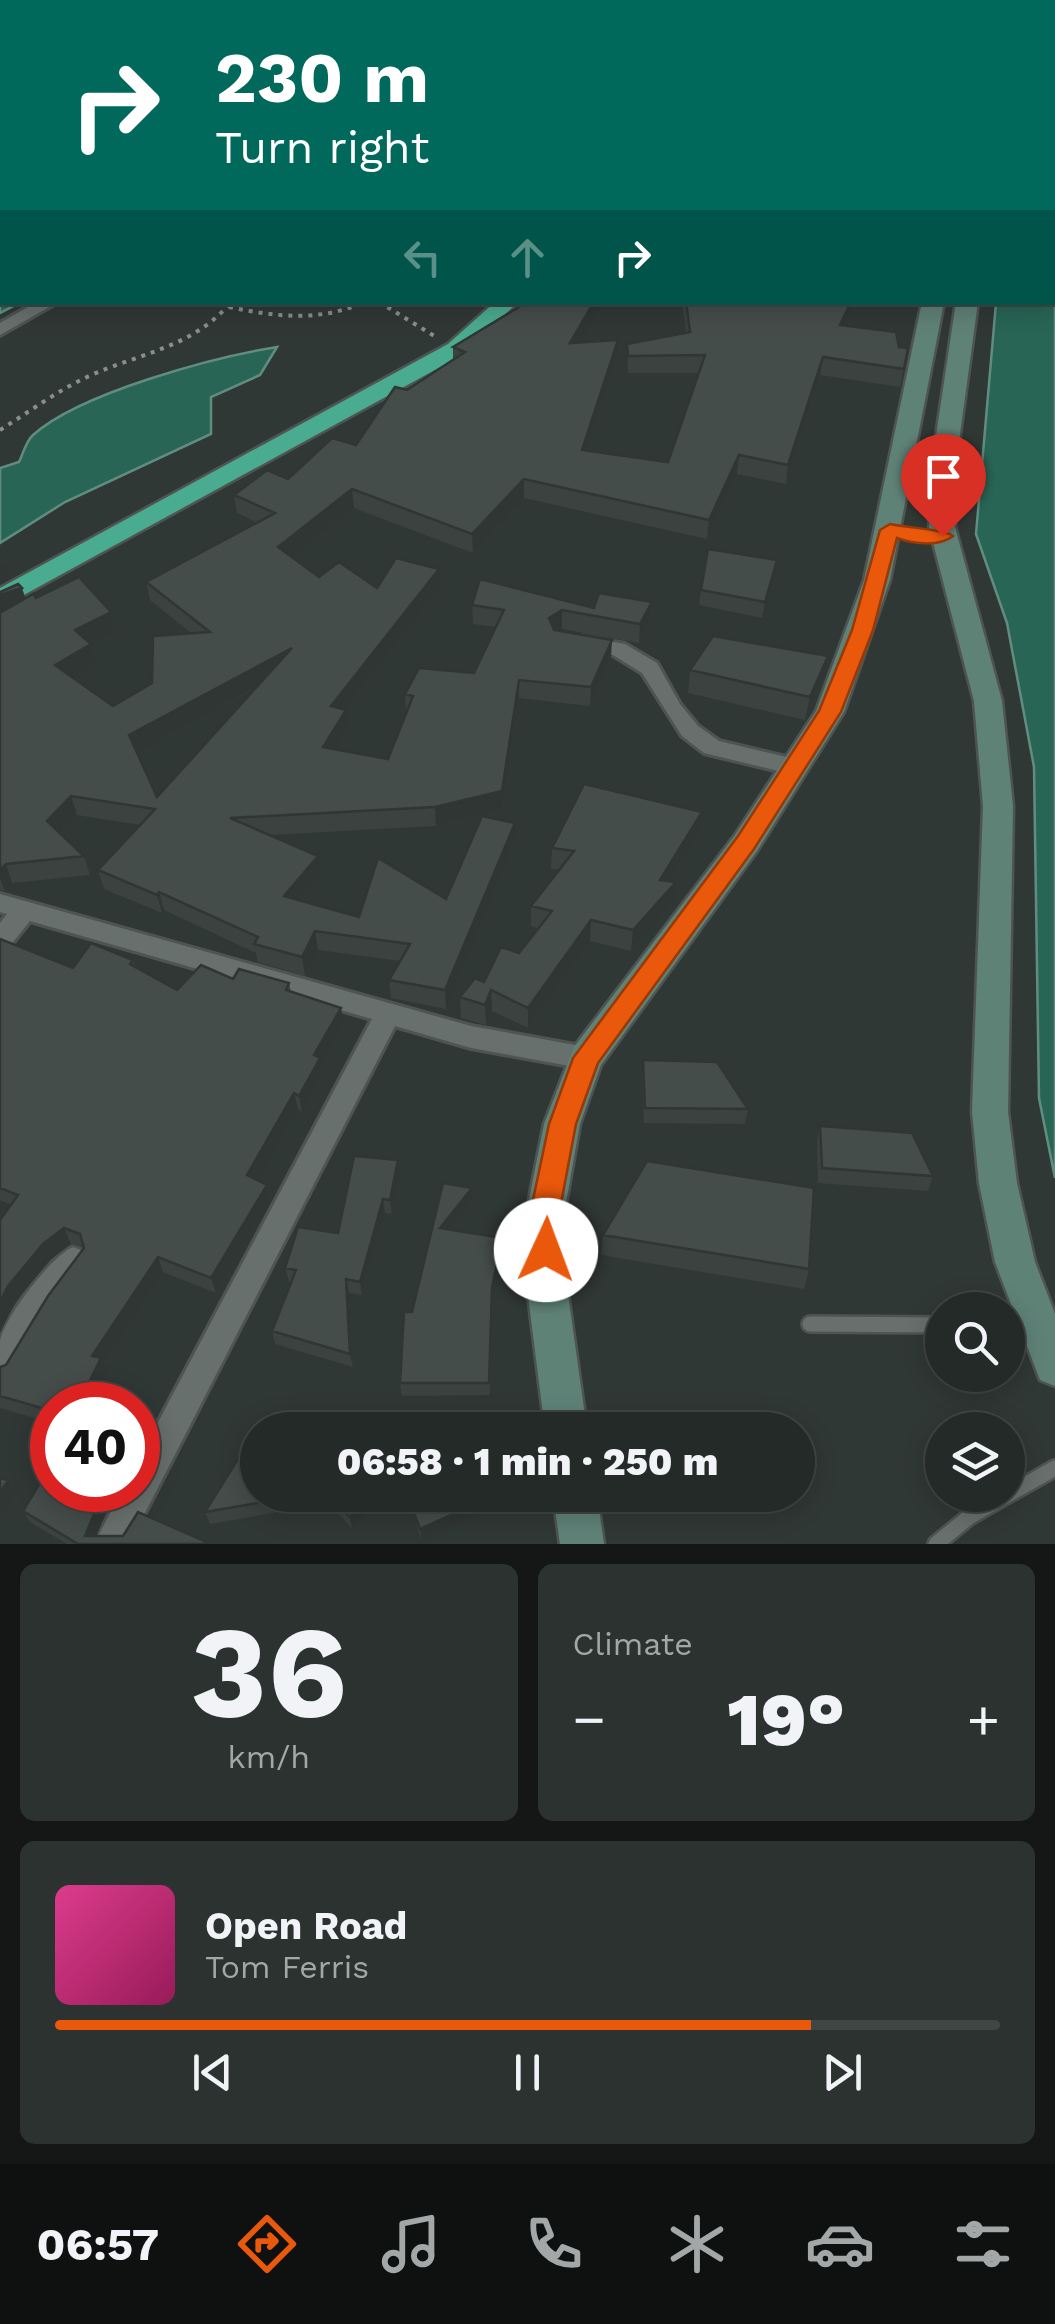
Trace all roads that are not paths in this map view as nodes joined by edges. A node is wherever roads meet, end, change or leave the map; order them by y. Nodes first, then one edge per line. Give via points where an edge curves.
1 (45, 305) edge
2 (505, 305) edge
3 (932, 305) edge
4 (967, 305) edge
5 (0, 330) edge
6 (890, 530) junction
7 (943, 536) junction
8 (0, 598) edge
9 (561, 640) edge
10 (795, 766) junction
11 (12, 906) edge
12 (0, 940) edge
13 (388, 1014) junction
14 (586, 1058) junction
15 (73, 1261) edge
16 (1019, 1292) edge
17 (810, 1324) dead end
18 (925, 1325) edge
19 (1025, 1327) edge
20 (0, 1366) edge
21 (1055, 1366) edge
22 (564, 1412) edge
23 (1055, 1468) edge
24 (577, 1512) edge
25 (111, 1544) edge
26 (582, 1544) edge
27 (936, 1544) edge

1 - 5 street
2 - 8 highway via 456,350
3 - 6 street
4 - 7 street via 945,456
6 - 7 street
6 - 10 street via 862,630 836,672 830,712
7 - 16 street via 988,701 998,806 990,1112
9 - 10 street via 638,659 690,731 712,746
10 - 14 street
11 - 12 street
11 - 13 street
13 - 14 street
13 - 25 street
14 - 22 street via 562,1124 545,1214
15 - 20 street
17 - 18 lane
19 - 21 street
23 - 27 lane
24 - 26 street

